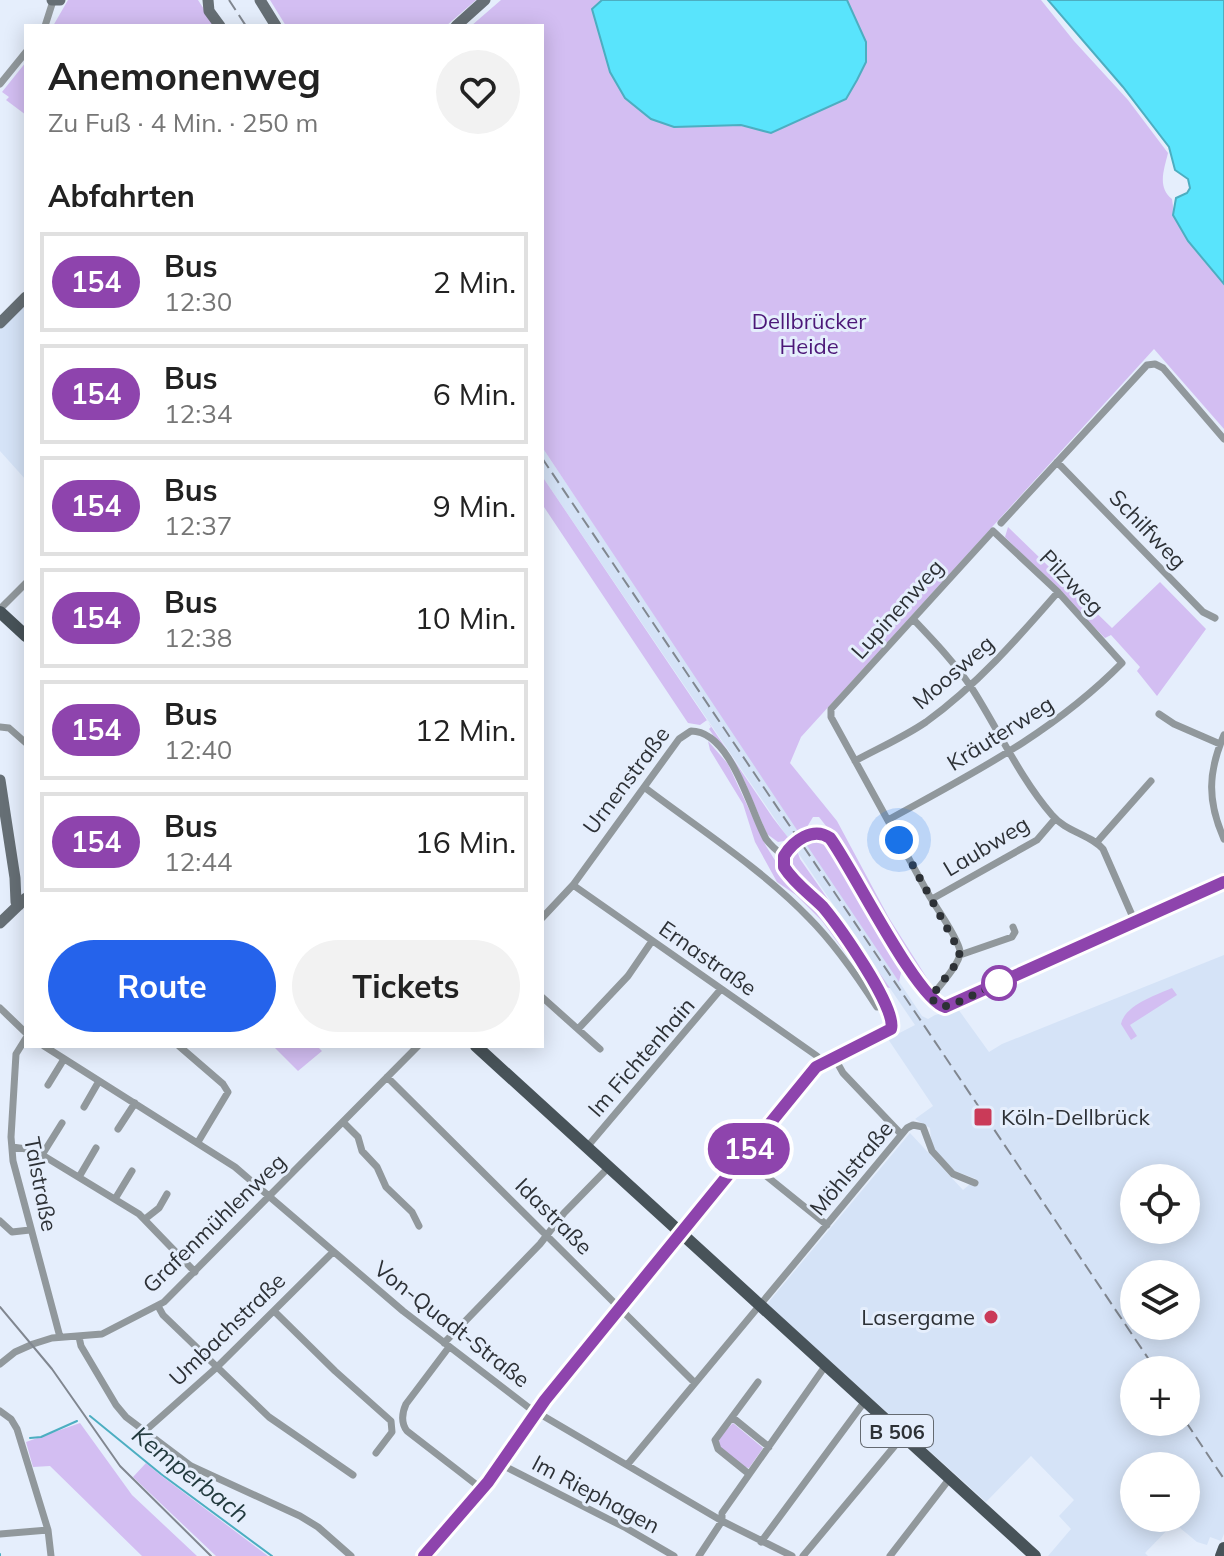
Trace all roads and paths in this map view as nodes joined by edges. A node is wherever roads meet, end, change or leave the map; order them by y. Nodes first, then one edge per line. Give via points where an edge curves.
1 (53, 0) edge
2 (60, 0) edge
3 (208, 0) edge
4 (260, 0) edge
5 (485, 0) edge
6 (46, 24) edge
7 (219, 24) edge
8 (275, 24) edge
9 (458, 24) edge
10 (24, 54) edge
11 (1, 82) edge
12 (24, 299) edge
13 (0, 323) edge
14 (1224, 439) edge
15 (1057, 462) junction
16 (1001, 523) dead end
17 (993, 531) joint
18 (24, 585) edge
19 (1058, 592) junction
20 (0, 610) edge
21 (1215, 618) dead end
22 (913, 619) junction
23 (24, 634) edge
24 (1122, 663) joint
25 (970, 685) junction
26 (1159, 714) dead end
27 (0, 727) edge
28 (1224, 735) edge
29 (24, 741) edge
30 (1220, 744) junction
31 (1011, 752) junction
32 (855, 761) junction
33 (0, 780) edge
34 (1151, 781) dead end
35 (644, 787) junction
36 (2, 813) edge
37 (1055, 819) junction
38 (888, 820) junction
39 (1224, 839) edge
40 (1097, 842) junction
41 (784, 856) junction
42 (1224, 882) edge
43 (573, 885) junction
44 (24, 899) edge
45 (932, 899) junction
46 (544, 916) edge
47 (1135, 922) junction
48 (0, 923) edge
49 (1013, 927) dead end
50 (652, 941) junction
51 (960, 955) junction
52 (721, 989) junction
53 (930, 998) junction
54 (544, 999) edge
55 (887, 1005) junction
56 (0, 1008) edge
57 (578, 1029) junction
58 (24, 1034) edge
59 (24, 1040) edge
60 (47, 1048) edge
61 (181, 1048) edge
62 (416, 1048) edge
63 (478, 1048) edge
64 (600, 1049) dead end
65 (834, 1057) junction
66 (64, 1059) junction
67 (821, 1062) junction
68 (387, 1077) junction
69 (99, 1081) junction
70 (48, 1085) dead end
71 (135, 1103) junction
72 (84, 1107) dead end
73 (343, 1122) junction
74 (62, 1123) dead end
75 (118, 1129) dead end
76 (901, 1134) junction
77 (198, 1142) junction
78 (12, 1147) junction
79 (587, 1147) junction
80 (96, 1148) dead end
81 (42, 1155) junction
82 (743, 1157) junction
83 (609, 1167) junction
84 (132, 1171) dead end
85 (79, 1177) junction
86 (975, 1183) dead end
87 (167, 1194) dead end
88 (269, 1197) junction
89 (115, 1199) junction
90 (145, 1219) junction
91 (0, 1221) edge
92 (827, 1225) junction
93 (419, 1226) dead end
94 (30, 1230) junction
95 (681, 1234) junction
96 (547, 1235) junction
97 (333, 1252) junction
98 (195, 1272) junction
99 (760, 1305) junction
100 (158, 1306) junction
101 (620, 1309) junction
102 (274, 1311) junction
103 (60, 1337) junction
104 (79, 1337) junction
105 (446, 1345) junction
106 (0, 1364) edge
107 (826, 1365) junction
108 (216, 1368) junction
109 (758, 1382) dead end
110 (695, 1383) junction
111 (865, 1401) junction
112 (0, 1411) edge
113 (537, 1411) junction
114 (732, 1417) junction
115 (145, 1431) junction
116 (903, 1436) junction
117 (769, 1447) junction
118 (376, 1453) dead end
119 (502, 1465) junction
120 (627, 1465) junction
121 (749, 1474) junction
122 (353, 1475) dead end
123 (950, 1478) junction
124 (482, 1489) junction
125 (722, 1521) junction
126 (48, 1530) junction
127 (1, 1534) edge
128 (761, 1542) junction
129 (771, 1547) junction
130 (1224, 1548) edge
131 (51, 1556) edge
132 (351, 1556) edge
133 (424, 1556) edge
134 (674, 1556) edge
135 (699, 1556) edge
136 (767, 1556) edge
137 (792, 1556) edge
138 (803, 1556) edge
139 (890, 1556) edge
140 (1035, 1556) edge
141 (1221, 1556) edge

1 - 2 street
1 - 6 street
3 - 7 street
4 - 8 street
5 - 9 street
10 - 11 street
12 - 13 street
14 - 15 street via 1163,368 1147,365
15 - 16 street
15 - 21 street, Schilfweg via 1203,612
17 - 19 street, Pilzweg
17 - 22 street, Lupinenweg
18 - 20 street
19 - 24 street, Pilzweg
19 - 25 street, Moosweg
20 - 23 main road
22 - 25 street
22 - 32 street, Lupinenweg via 831,709
24 - 31 street, Kräuterweg via 1075,706
25 - 31 street
25 - 32 street, Moosweg via 923,724
26 - 30 street
27 - 29 street
28 - 30 street
30 - 39 street via 1210,791
31 - 37 street
31 - 38 street, Kräuterweg
32 - 38 street
33 - 36 street
34 - 40 street
35 - 41 street, Urnenstraße via 682,735 705,733 736,773 768,841
35 - 43 street, Urnenstraße
35 - 55 street via 791,900 856,974 877,1007
36 - 44 street
37 - 40 street
37 - 45 street, Laubweg via 1037,840
38 - 45 street
40 - 47 street
41 - 53 street via 809,834 830,838
41 - 55 street, Urnenstraße via 788,873 832,918
42 - 47 street
43 - 46 street, Urnenstraße
43 - 50 street, Ernastraße
44 - 48 street
45 - 51 street
47 - 53 street via 950,1006
49 - 51 street via 1012,937
50 - 52 street, Ernastraße
50 - 57 street via 628,976
51 - 53 street
52 - 67 street, Ernastraße
52 - 79 street, Im Fichtenhain
54 - 57 street
55 - 65 street, Urnenstraße via 893,1018 887,1033
56 - 58 street
57 - 64 street
59 - 78 street, Talstraße via 16,1054
60 - 66 street, Von-Quadt-Straße
61 - 77 street via 227,1088 228,1095
62 - 68 street, Grafenmühlenweg
63 - 79 main road, B 506
65 - 67 street
65 - 76 street
66 - 69 street, Von-Quadt-Straße
66 - 70 street
67 - 82 street
68 - 73 street, Grafenmühlenweg
68 - 96 street, Idastraße
69 - 71 street, Von-Quadt-Straße
69 - 72 street
71 - 75 street
71 - 77 street, Von-Quadt-Straße
73 - 88 street, Grafenmühlenweg
73 - 93 street
74 - 81 street
76 - 86 street, Möhlstraße via 913,1125 923,1127 932,1151 953,1174
76 - 92 street, Möhlstraße
77 - 88 street, Von-Quadt-Straße
78 - 81 street
78 - 94 street, Talstraße
79 - 83 main road, B 506
80 - 85 street
81 - 85 street
82 - 92 street
82 - 95 street
83 - 95 main road, B 506
83 - 96 street
84 - 89 street
85 - 89 street
87 - 90 street
88 - 97 street, Von-Quadt-Straße
88 - 98 street, Grafenmühlenweg
89 - 90 street
90 - 98 street
91 - 94 street via 12,1232
92 - 99 street, Möhlstraße
94 - 103 street, Talstraße
95 - 99 main road, B 506
95 - 101 street
96 - 101 street, Idastraße
96 - 105 street
97 - 102 street, Umbachstraße
97 - 105 street, Von-Quadt-Straße
98 - 100 street, Grafenmühlenweg
99 - 107 main road, B 506
99 - 110 street, Möhlstraße
100 - 104 street, Grafenmühlenweg via 102,1334
100 - 108 street
101 - 110 street, Idastraße
101 - 113 street
102 - 108 street, Umbachstraße
102 - 118 street via 391,1421 393,1428
103 - 104 street, Grafenmühlenweg
103 - 106 street, Grafenmühlenweg via 23,1348
104 - 115 street via 116,1405
105 - 113 street, Von-Quadt-Straße
105 - 124 street via 406,1404 405,1428
107 - 111 main road, B 506
107 - 117 street
108 - 115 street, Umbachstraße
108 - 122 street via 269,1417
109 - 114 street
110 - 120 street, Möhlstraße
111 - 116 main road, B 506
111 - 128 street
112 - 126 street via 17,1429
113 - 119 street
113 - 120 street, Von-Quadt-Straße
114 - 117 street
114 - 121 street via 715,1445
115 - 132 street via 191,1466 300,1516
116 - 123 main road, B 506
116 - 138 street
117 - 121 street
119 - 124 street
119 - 134 street, Im Riephagen
120 - 125 street, Von-Quadt-Straße
121 - 125 street
123 - 139 street
123 - 140 main road, B 506
124 - 133 street
125 - 128 street, Von-Quadt-Straße
125 - 135 street
126 - 127 street
126 - 131 street
128 - 129 street, Von-Quadt-Straße
129 - 136 street
129 - 137 street, Von-Quadt-Straße
130 - 141 main road

